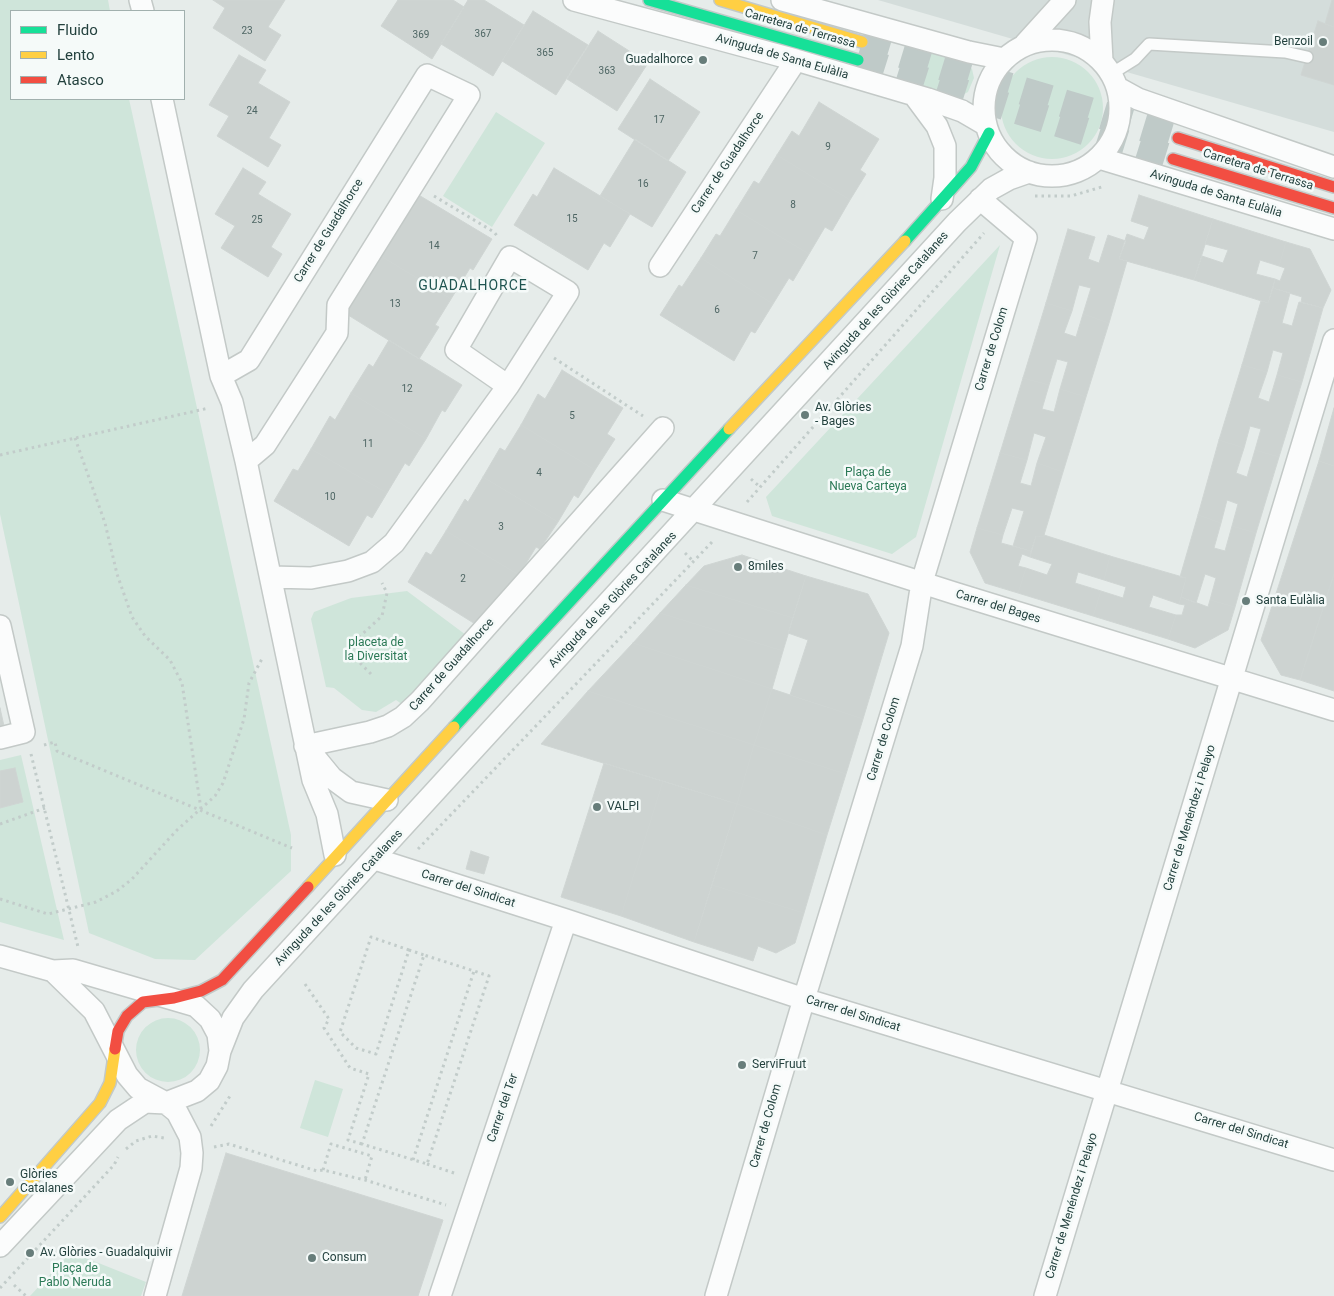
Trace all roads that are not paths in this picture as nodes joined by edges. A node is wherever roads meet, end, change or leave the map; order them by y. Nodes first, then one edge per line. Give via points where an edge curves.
1 (574, 0) edge
2 (649, 0) edge
3 (720, 0) edge
4 (782, 0) edge
5 (1065, 0) edge
6 (1103, 0) edge
7 (862, 42) tunnel mouth
8 (1025, 45) junction
9 (1307, 57) dead end
10 (1004, 59) junction
11 (796, 60) junction
12 (858, 60) tunnel mouth
13 (1110, 74) junction
14 (914, 95) junction
15 (162, 100) edge
16 (987, 129) junction
17 (1178, 138) tunnel mouth
18 (1099, 158) junction
19 (1173, 159) tunnel mouth
20 (1334, 167) edge
21 (1029, 172) junction
22 (1334, 187) edge
23 (980, 198) junction
24 (942, 199) junction
25 (1334, 208) edge
26 (1334, 229) edge
27 (660, 266) dead end
28 (1334, 340) edge
29 (221, 376) junction
30 (508, 386) junction
31 (663, 428) road end
32 (246, 461) junction
33 (663, 500) junction
34 (693, 512) junction
35 (271, 577) junction
36 (922, 582) junction
37 (0, 626) edge
38 (4, 667) edge
39 (1232, 678) junction
40 (1334, 710) edge
41 (0, 738) edge
42 (306, 746) junction
43 (387, 800) junction
44 (335, 855) junction
45 (374, 859) junction
46 (566, 920) junction
47 (0, 956) edge
48 (53, 971) junction
49 (174, 998) junction
50 (804, 999) junction
51 (220, 1051) junction
52 (116, 1053) junction
53 (1107, 1090) junction
54 (166, 1103) junction
55 (1334, 1160) edge
56 (0, 1217) edge
57 (0, 1246) edge
58 (155, 1296) edge
59 (440, 1296) edge
60 (716, 1296) edge
61 (1045, 1296) edge

1 - 11 street, Avinguda de Santa Eulàlia
2 - 12 street, Carretera de Terrassa
3 - 7 street, Carretera de Terrassa
4 - 10 street
5 - 8 street
6 - 13 street via 1100,22
8 - 10 street
8 - 13 street via 1041,40 1074,43 1089,50
9 - 13 lane via 1285,52 1148,44 1135,59
10 - 16 street via 988,83 985,96
11 - 14 street, Avinguda de Santa Eulàlia
11 - 27 street, Carrer de Guadalhorce
13 - 18 street via 1120,111 1116,133
13 - 20 street via 1138,99
14 - 16 street, Avinguda de Santa Eulàlia via 962,111
14 - 24 street via 938,126 945,146 946,178
15 - 29 street
16 - 21 street via 1006,159
16 - 24 street via 971,167
17 - 22 street, Carretera de Terrassa
18 - 21 street via 1089,166 1066,175
18 - 26 street, Avinguda de Santa Eulàlia
19 - 25 street, Carretera de Terrassa
21 - 23 street, Avinguda de les Glòries Catalanes via 1009,179
23 - 34 street, Avinguda de les Glòries Catalanes
23 - 36 street, Carrer de Colom via 1026,238
24 - 33 street
28 - 39 street, Carrer de Menéndez i Pelayo
29 - 32 street via 232,402
29 - 32 street, Carrer de Guadalhorce via 249,360 427,75 469,95 338,305 337,333 265,444
30 - 30 street via 568,292 510,257 456,350
30 - 35 street via 394,543 372,562 348,571 311,578
31 - 42 street, Carrer de Guadalhorce via 403,717 370,732
32 - 35 street
33 - 34 street, Carrer del Bages
33 - 43 street
34 - 36 street, Carrer del Bages
34 - 45 street, Avinguda de les Glòries Catalanes
35 - 42 street
36 - 39 street, Carrer del Bages
36 - 50 street, Carrer de Colom via 912,646
37 - 38 street
38 - 41 street via 24,732
39 - 40 street, Carrer del Bages
39 - 53 street, Carrer de Menéndez i Pelayo
42 - 43 street via 324,770 343,786 361,795
42 - 44 street via 312,780 327,814
43 - 44 street
44 - 49 street via 222,980 201,991
45 - 46 street, Carrer del Sindicat
45 - 51 street, Avinguda de les Glòries Catalanes via 241,1004
46 - 50 street, Carrer del Sindicat
46 - 59 street, Carrer del Ter
47 - 48 street
48 - 49 street via 73,970
48 - 52 street via 94,1011
49 - 51 street via 196,1006 210,1019 218,1034
49 - 52 street via 143,1002 127,1016 118,1031
50 - 53 street, Carrer del Sindicat
50 - 60 street, Carrer de Colom
51 - 54 street via 217,1066 209,1080 197,1091
52 - 54 street via 138,1088
52 - 56 street via 110,1083 100,1103
53 - 55 street, Carrer del Sindicat
53 - 61 street, Carrer de Menéndez i Pelayo
54 - 57 street via 146,1102 118,1120
54 - 58 street via 183,1122 192,1152 185,1192

